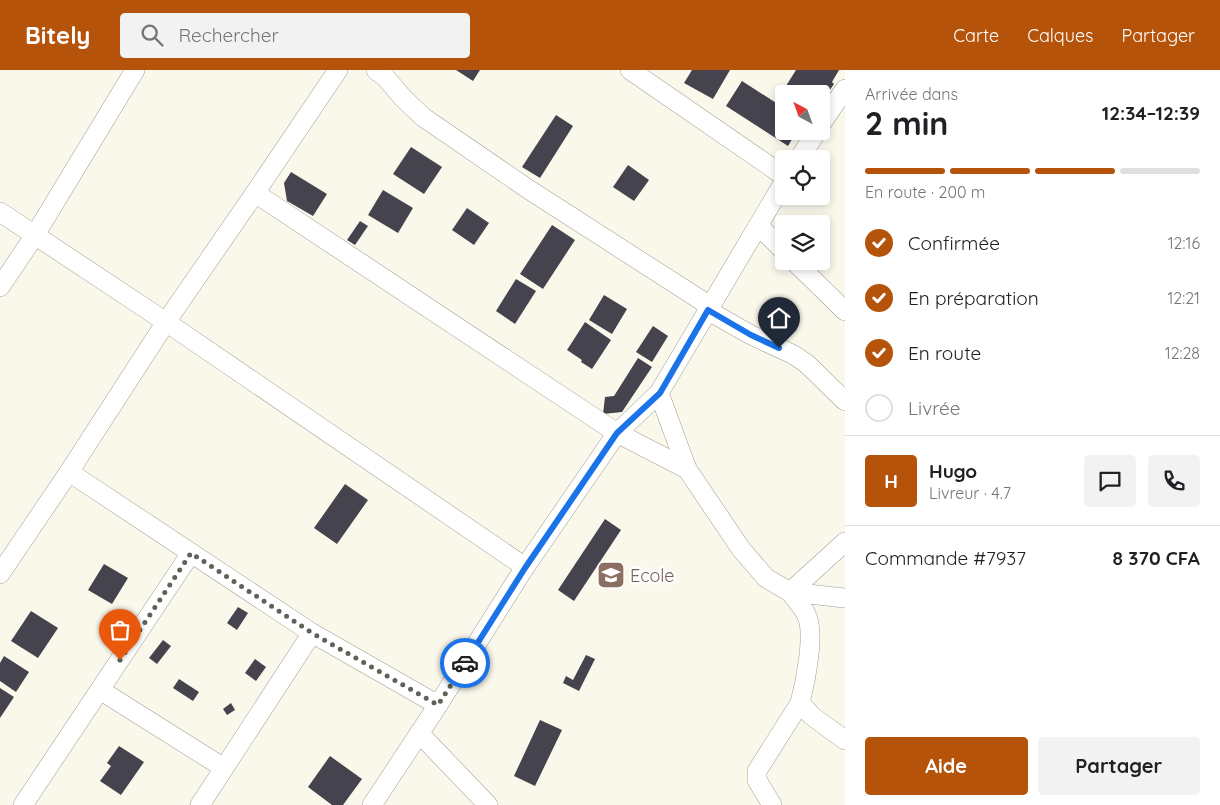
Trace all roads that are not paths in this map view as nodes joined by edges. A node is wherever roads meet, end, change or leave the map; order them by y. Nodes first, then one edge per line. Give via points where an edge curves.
1 (135, 70) edge
2 (338, 70) edge
3 (376, 70) edge
4 (630, 70) edge
5 (843, 97) edge
6 (830, 113) edge
7 (775, 170) edge
8 (255, 193) junction
9 (775, 198) edge
10 (0, 212) edge
11 (759, 226) junction
12 (35, 235) junction
13 (775, 241) edge
14 (803, 270) edge
15 (0, 287) edge
16 (709, 308) junction
17 (845, 311) edge
18 (166, 322) junction
19 (660, 393) junction
20 (845, 401) edge
21 (617, 433) junction
22 (687, 469) junction
23 (69, 472) junction
24 (845, 542) edge
25 (191, 553) junction
26 (525, 568) junction
27 (0, 574) edge
28 (790, 592) junction
29 (845, 598) edge
30 (312, 633) junction
31 (100, 690) junction
32 (800, 703) junction
33 (438, 705) junction
34 (419, 733) junction
35 (845, 740) edge
36 (224, 768) junction
37 (23, 805) edge
38 (200, 805) edge
39 (372, 805) edge
40 (488, 805) edge
41 (772, 805) edge

1 - 12 street
2 - 8 street
3 - 16 street via 423,117
4 - 7 street
5 - 6 street
8 - 18 street
8 - 21 street
9 - 11 street
10 - 12 street
11 - 13 street
11 - 16 street
12 - 15 street
12 - 18 street
14 - 17 street
16 - 19 street
16 - 20 street via 751,335 794,355
18 - 23 street
18 - 26 street
19 - 21 street
19 - 22 street
21 - 22 street
21 - 26 street
22 - 28 street via 752,564 766,578
23 - 25 street
23 - 27 street
24 - 28 street
25 - 30 street
25 - 31 street
26 - 33 street
28 - 29 street
28 - 32 street via 808,616 809,662
30 - 33 street
30 - 36 street
31 - 36 street
31 - 37 street
32 - 35 street
32 - 41 street via 757,771 757,780
33 - 34 street
34 - 39 street
34 - 40 street
36 - 38 street

